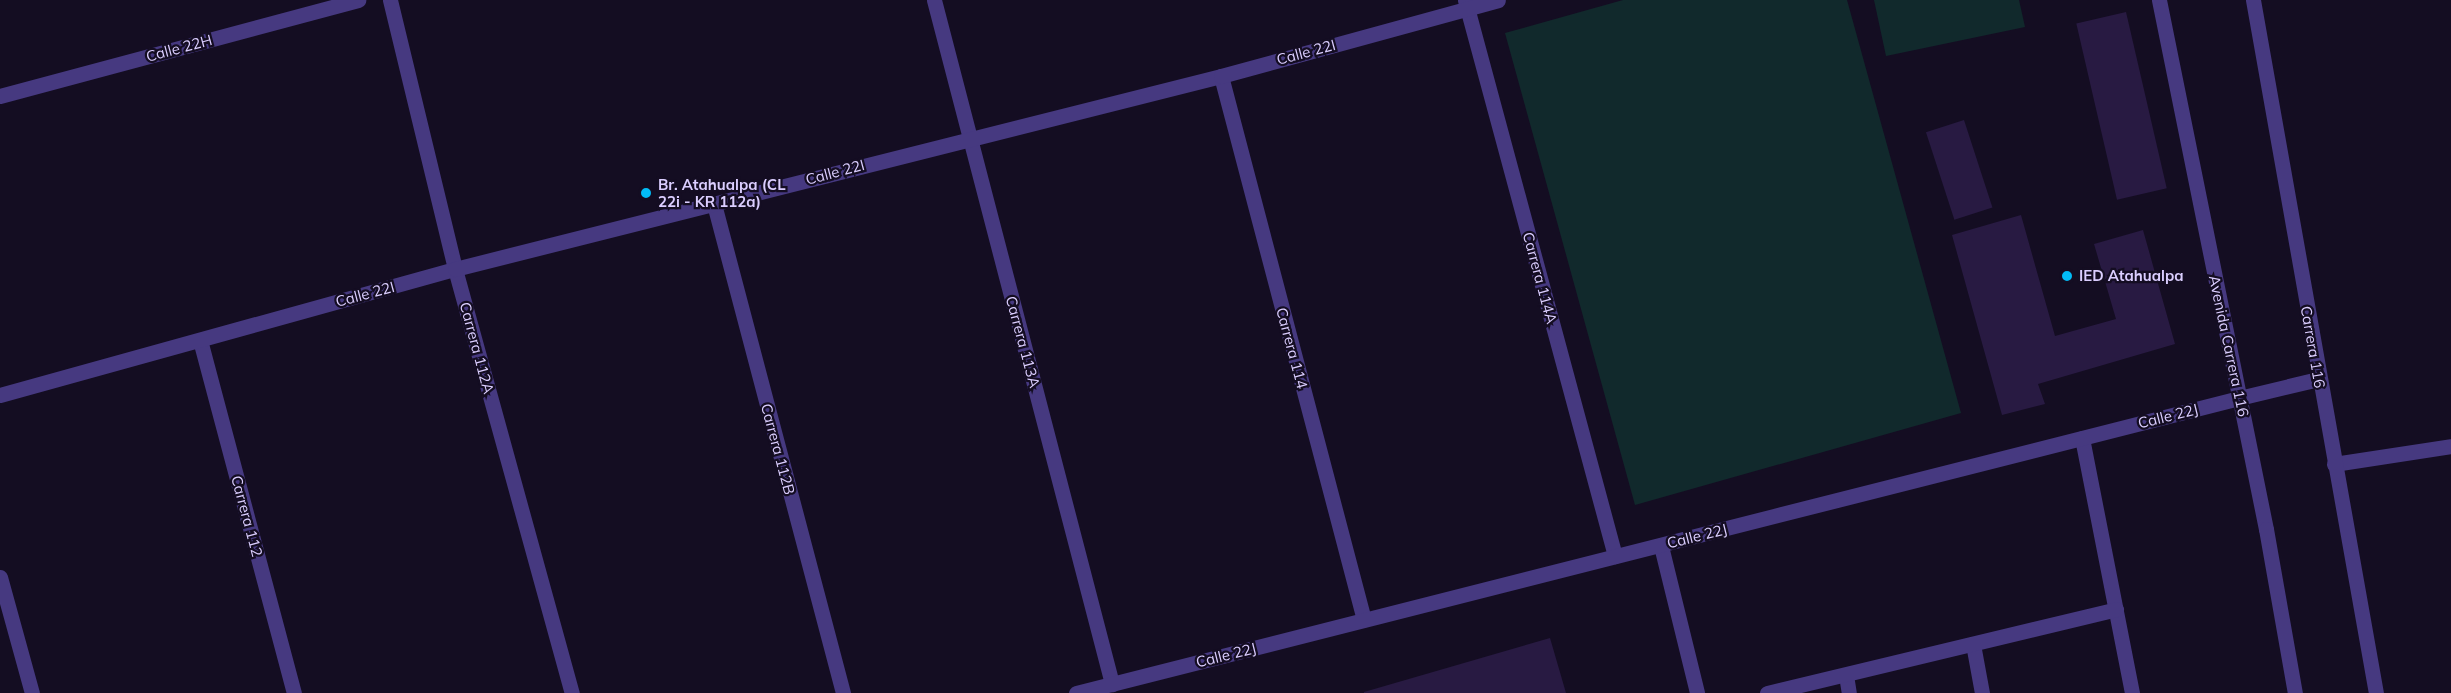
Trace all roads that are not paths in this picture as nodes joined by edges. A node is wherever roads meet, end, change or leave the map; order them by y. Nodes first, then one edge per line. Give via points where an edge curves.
1 (358, 0) edge
2 (390, 0) edge
3 (934, 0) edge
4 (1498, 0) edge
5 (2159, 0) edge
6 (2253, 0) edge
7 (1466, 4) edge
8 (1221, 76) junction
9 (0, 96) edge
10 (970, 136) junction
11 (714, 204) junction
12 (455, 269) junction
13 (200, 340) junction
14 (2318, 380) junction
15 (0, 395) edge
16 (2239, 398) junction
17 (2082, 438) junction
18 (2451, 446) edge
19 (2334, 464) junction
20 (1661, 546) junction
21 (1615, 556) junction
22 (0, 577) edge
23 (2116, 609) junction
24 (1364, 620) junction
25 (1973, 644) junction
26 (1846, 675) junction
27 (1112, 684) junction
28 (32, 693) edge
29 (294, 693) edge
30 (572, 693) edge
31 (843, 693) edge
32 (1076, 693) edge
33 (1697, 693) edge
34 (1767, 693) edge
35 (1849, 693) edge
36 (1982, 693) edge
37 (2132, 693) edge
38 (2295, 693) edge
39 (2376, 693) edge

1 - 9 street, Calle 22H
2 - 12 street, Carrera 112A
3 - 10 street, Carrera 113A
4 - 7 street, Calle 22I
5 - 16 street, Avenida Carrera 116
6 - 14 street, Carrera 116
7 - 8 street, Calle 22I
7 - 21 street, Carrera 114A
8 - 10 street, Calle 22I
8 - 24 street, Carrera 114
10 - 11 street, Calle 22I
10 - 27 street, Carrera 113A
11 - 12 street, Calle 22I
11 - 31 street, Carrera 112B
12 - 13 street, Calle 22I
12 - 30 street, Carrera 112A
13 - 15 street, Calle 22I
13 - 29 street, Carrera 112
14 - 16 street, Calle 22J
14 - 19 street, Carrera 116
16 - 17 street, Calle 22J
16 - 38 street, Avenida Carrera 116
17 - 20 street, Calle 22J
17 - 23 street
18 - 19 street
19 - 39 street, Carrera 116
20 - 21 street, Calle 22J
20 - 33 street
21 - 24 street, Calle 22J
22 - 28 street
23 - 25 street
23 - 37 street
24 - 27 street, Calle 22J
25 - 26 street
25 - 36 street
26 - 34 street
26 - 35 street
27 - 32 street, Calle 22J

